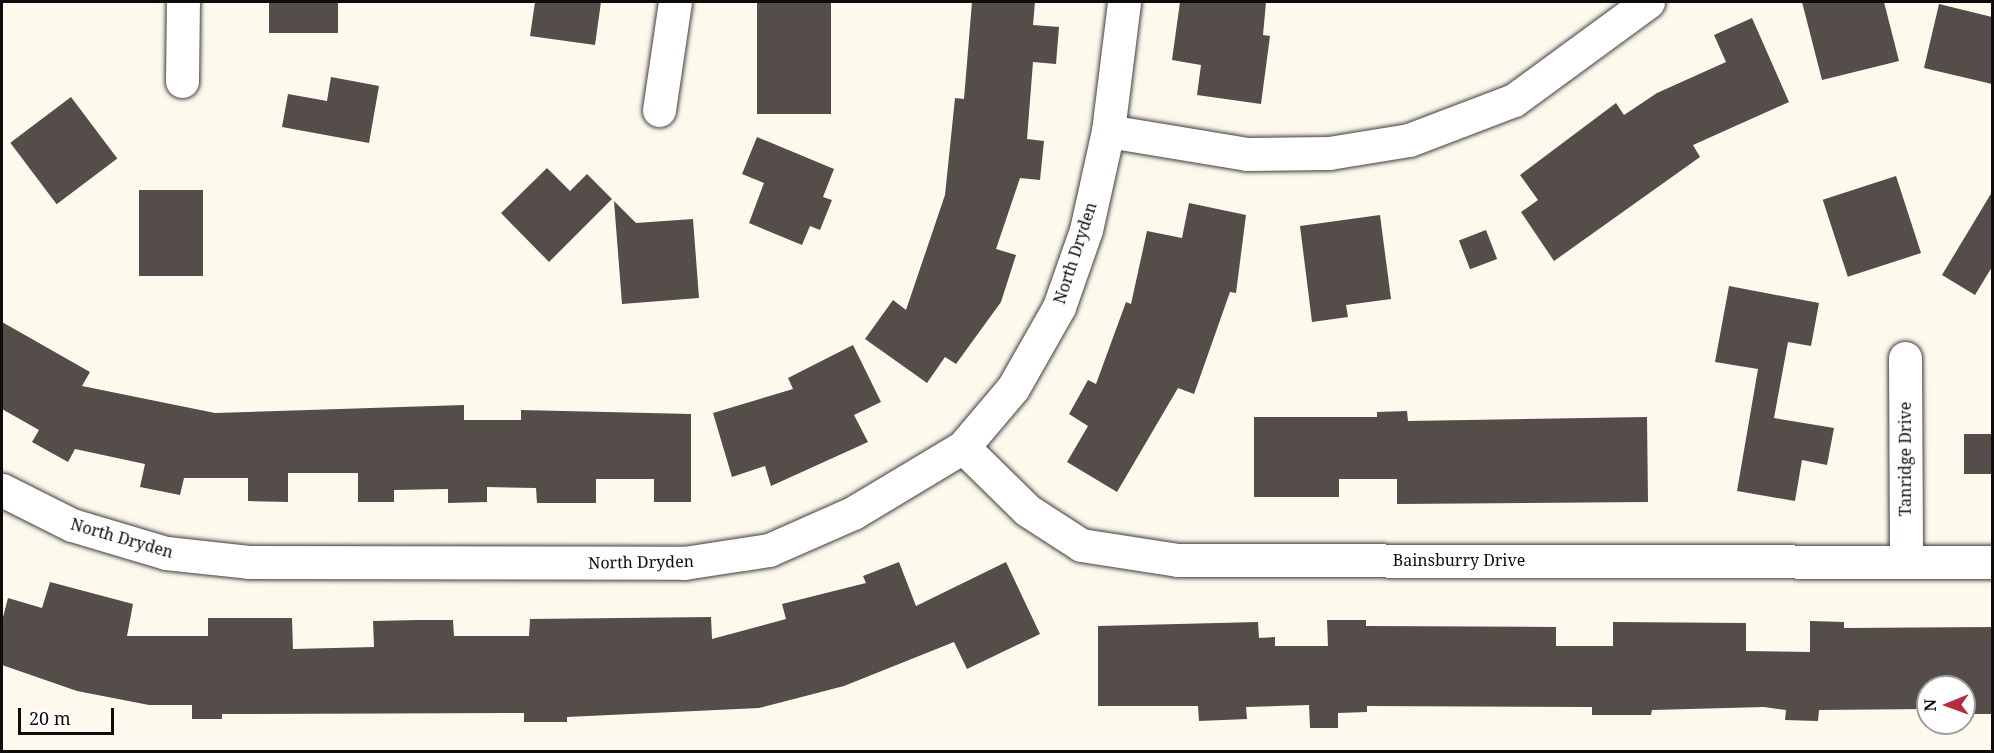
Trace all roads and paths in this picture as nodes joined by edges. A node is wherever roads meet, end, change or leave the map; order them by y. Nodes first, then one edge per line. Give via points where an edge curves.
1 (183, 2) edge
2 (675, 2) edge
3 (1124, 2) edge
4 (1648, 2) edge
5 (182, 81) dead end
6 (659, 110) dead end
7 (1108, 131) junction
8 (1905, 358) dead end
9 (963, 447) junction
10 (2, 490) edge
11 (1906, 561) junction
12 (1992, 562) edge

1 - 5 street
2 - 6 street
3 - 7 street, North Dryden
4 - 7 street via 1514,100 1409,140 1329,153 1247,154
7 - 9 street, North Dryden via 1086,230 1059,307 1013,388
8 - 11 street, Tanridge Drive
9 - 10 street, North Dryden via 853,513 769,550 684,563 249,562 166,554 72,525
9 - 11 street, Bainsburry Drive via 1027,510 1082,544 1178,560
11 - 12 street, Bainsburry Drive

